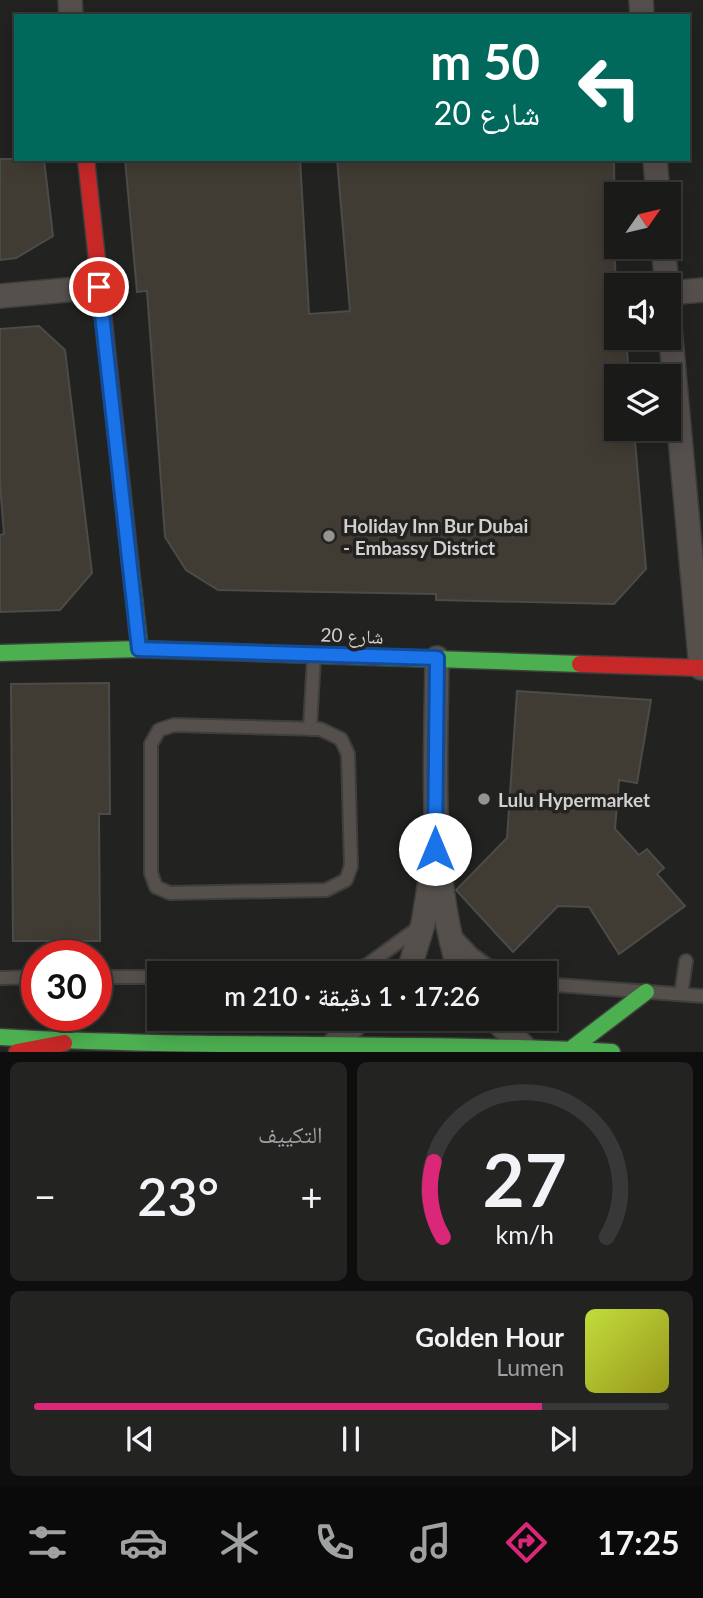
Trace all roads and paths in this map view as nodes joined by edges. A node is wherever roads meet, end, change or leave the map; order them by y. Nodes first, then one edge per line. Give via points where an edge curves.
1 (86, 161) edge
2 (655, 161) edge
3 (657, 182) edge
4 (99, 287) junction
5 (703, 290) edge
6 (681, 292) edge
7 (0, 296) edge
8 (672, 350) edge
9 (139, 649) junction
10 (0, 653) edge
11 (314, 655) junction
12 (437, 658) junction
13 (702, 668) edge
14 (310, 729) junction
15 (435, 849) junction
16 (423, 924) junction
17 (446, 927) junction
18 (371, 961) edge
19 (412, 961) edge
20 (456, 961) edge
21 (482, 961) edge
22 (686, 961) dead end
23 (112, 977) edge
24 (147, 977) edge
25 (0, 978) edge
26 (21, 978) edge
27 (557, 985) edge
28 (646, 992) junction
29 (681, 994) junction
30 (703, 996) edge
31 (284, 1031) edge
32 (348, 1031) edge
33 (507, 1031) edge
34 (0, 1037) edge
35 (64, 1043) junction
36 (305, 1044) junction
37 (333, 1045) junction
38 (525, 1048) junction
39 (571, 1049) junction
40 (17, 1052) edge
41 (612, 1052) edge

1 - 4 street
2 - 3 street
4 - 7 street
4 - 9 street
5 - 6 street
8 - 13 street
9 - 10 street, شارع 20
9 - 11 street, شارع 20
11 - 12 street, شارع 20
11 - 14 lane
12 - 13 street, شارع 20
12 - 15 street
14 - 14 lane via 174,725 159,730 151,744 151,873 156,887 170,893 326,890 346,880 352,866 348,754 335,734
15 - 16 street
15 - 17 street
16 - 18 lane
16 - 19 street
17 - 20 street
17 - 21 lane
22 - 29 lane
23 - 24 lane
25 - 26 lane
27 - 28 lane
28 - 29 lane
28 - 39 street
29 - 30 lane
31 - 36 street
32 - 37 street
33 - 38 street
34 - 35 street
35 - 36 street
35 - 40 street
36 - 37 street
37 - 38 street
38 - 39 street
39 - 41 street

